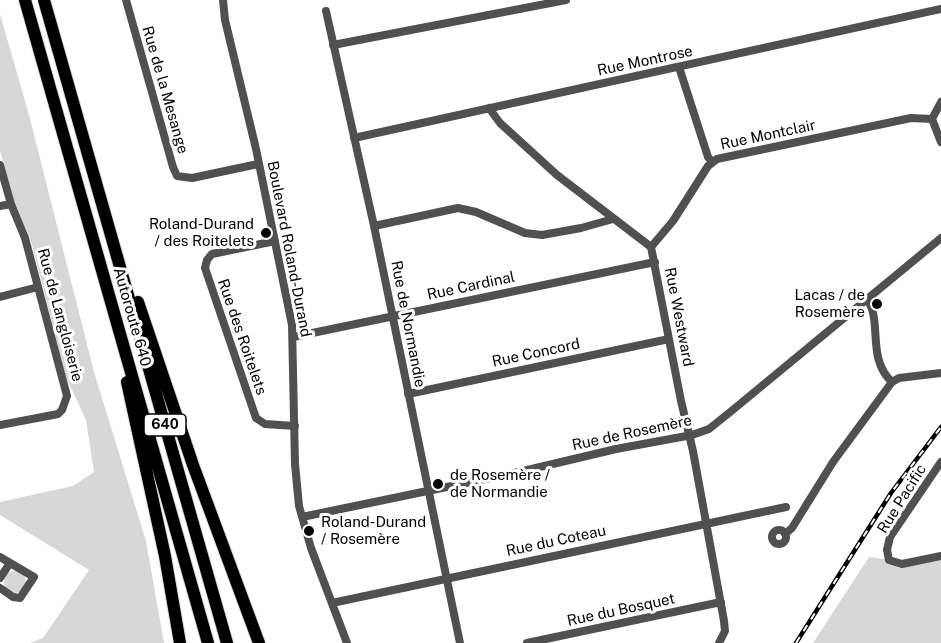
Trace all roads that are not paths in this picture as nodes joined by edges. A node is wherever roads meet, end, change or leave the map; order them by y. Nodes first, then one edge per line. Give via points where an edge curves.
1 (25, 0) edge
2 (44, 0) edge
3 (126, 0) edge
4 (223, 0) edge
5 (566, 0) edge
6 (551, 2) edge
7 (941, 9) edge
8 (326, 11) dead end
9 (333, 45) junction
10 (679, 67) junction
11 (941, 102) edge
12 (489, 108) junction
13 (932, 119) junction
14 (354, 138) junction
15 (941, 142) edge
16 (712, 162) junction
17 (258, 164) junction
18 (0, 165) edge
19 (11, 204) junction
20 (0, 206) edge
21 (104, 208) junction
22 (613, 219) junction
23 (374, 226) junction
24 (941, 238) edge
25 (275, 241) junction
26 (651, 247) junction
27 (655, 262) junction
28 (38, 288) junction
29 (109, 290) junction
30 (0, 297) edge
31 (867, 299) junction
32 (393, 316) junction
33 (293, 337) junction
34 (669, 339) junction
35 (941, 373) edge
36 (892, 382) junction
37 (408, 394) junction
38 (0, 425) edge
39 (295, 426) junction
40 (689, 436) junction
41 (939, 468) edge
42 (428, 490) junction
43 (786, 507) dead end
44 (302, 517) junction
45 (707, 523) junction
46 (785, 534) dead end
47 (941, 556) edge
48 (0, 557) edge
49 (10, 563) junction
50 (446, 577) junction
51 (0, 578) edge
52 (0, 588) edge
53 (721, 602) junction
54 (332, 603) junction
55 (180, 643) edge
56 (208, 643) edge
57 (227, 643) edge
58 (258, 643) edge
59 (347, 643) edge
60 (460, 643) edge
61 (527, 643) edge
62 (720, 643) edge

1 - 29 highway, Autoroute 640 / 640
2 - 21 highway, Autoroute 640 / 640
3 - 17 street, Rue de la Mesange via 177,176 192,178
4 - 17 street, Boulevard Roland-Durand
5 - 6 street
6 - 9 street
7 - 10 street, Rue Montrose
8 - 9 street, Rue de Normandie
9 - 14 street, Rue de Normandie
10 - 12 street, Rue Montrose
10 - 16 street
11 - 13 street
12 - 14 street, Rue Montrose
12 - 22 street via 556,175
13 - 15 street
13 - 16 street, Rue Montclair via 911,118
14 - 23 street, Rue de Normandie
16 - 26 street, Rue Montclair via 670,226
17 - 25 street, Boulevard Roland-Durand
18 - 19 street, Rue de Langloiserie
19 - 20 street
19 - 28 street, Rue de Langloiserie via 26,238
21 - 57 highway, Autoroute 640 / 640
21 - 58 highway
22 - 23 street via 542,235 525,233 458,208
22 - 26 street
23 - 32 street, Rue de Normandie
24 - 31 street, Rue de Rosemère
25 - 33 street, Boulevard Roland-Durand
25 - 39 street, Rue des Roitelets via 212,254 205,268 256,418 265,424
26 - 27 street, Rue Westward
27 - 32 street, Rue Cardinal
27 - 34 street, Rue Westward
28 - 30 street
28 - 38 street, Rue de Langloiserie via 67,396 58,414
29 - 55 highway
29 - 56 highway, Autoroute 640 / 640
31 - 36 street via 872,306 880,362
31 - 40 street, Rue de Rosemère via 712,427
32 - 33 street, Rue Cardinal
32 - 37 street, Rue de Normandie
33 - 39 street, Boulevard Roland-Durand
34 - 37 street, Rue Concord
34 - 40 street, Rue Westward
35 - 36 street
36 - 46 street
37 - 42 street, Rue de Normandie
39 - 44 street, Boulevard Roland-Durand
40 - 42 street, Rue de Rosemère
40 - 45 street, Rue Westward
41 - 47 street, Rue Pacific via 890,537 887,550 890,560 902,564
42 - 44 street, Rue de Rosemère
42 - 50 street, Rue de Normandie
43 - 45 street, Rue du Coteau
44 - 54 street, Boulevard Roland-Durand
45 - 50 street, Rue du Coteau
45 - 53 street, Rue Westward
48 - 49 street
49 - 51 street
49 - 52 street via 34,577 20,598
50 - 54 street, Rue du Coteau
50 - 60 street, Rue de Normandie
53 - 61 street, Rue du Bosquet
53 - 62 street, Rue Westward via 725,628
54 - 59 street, Boulevard Roland-Durand

